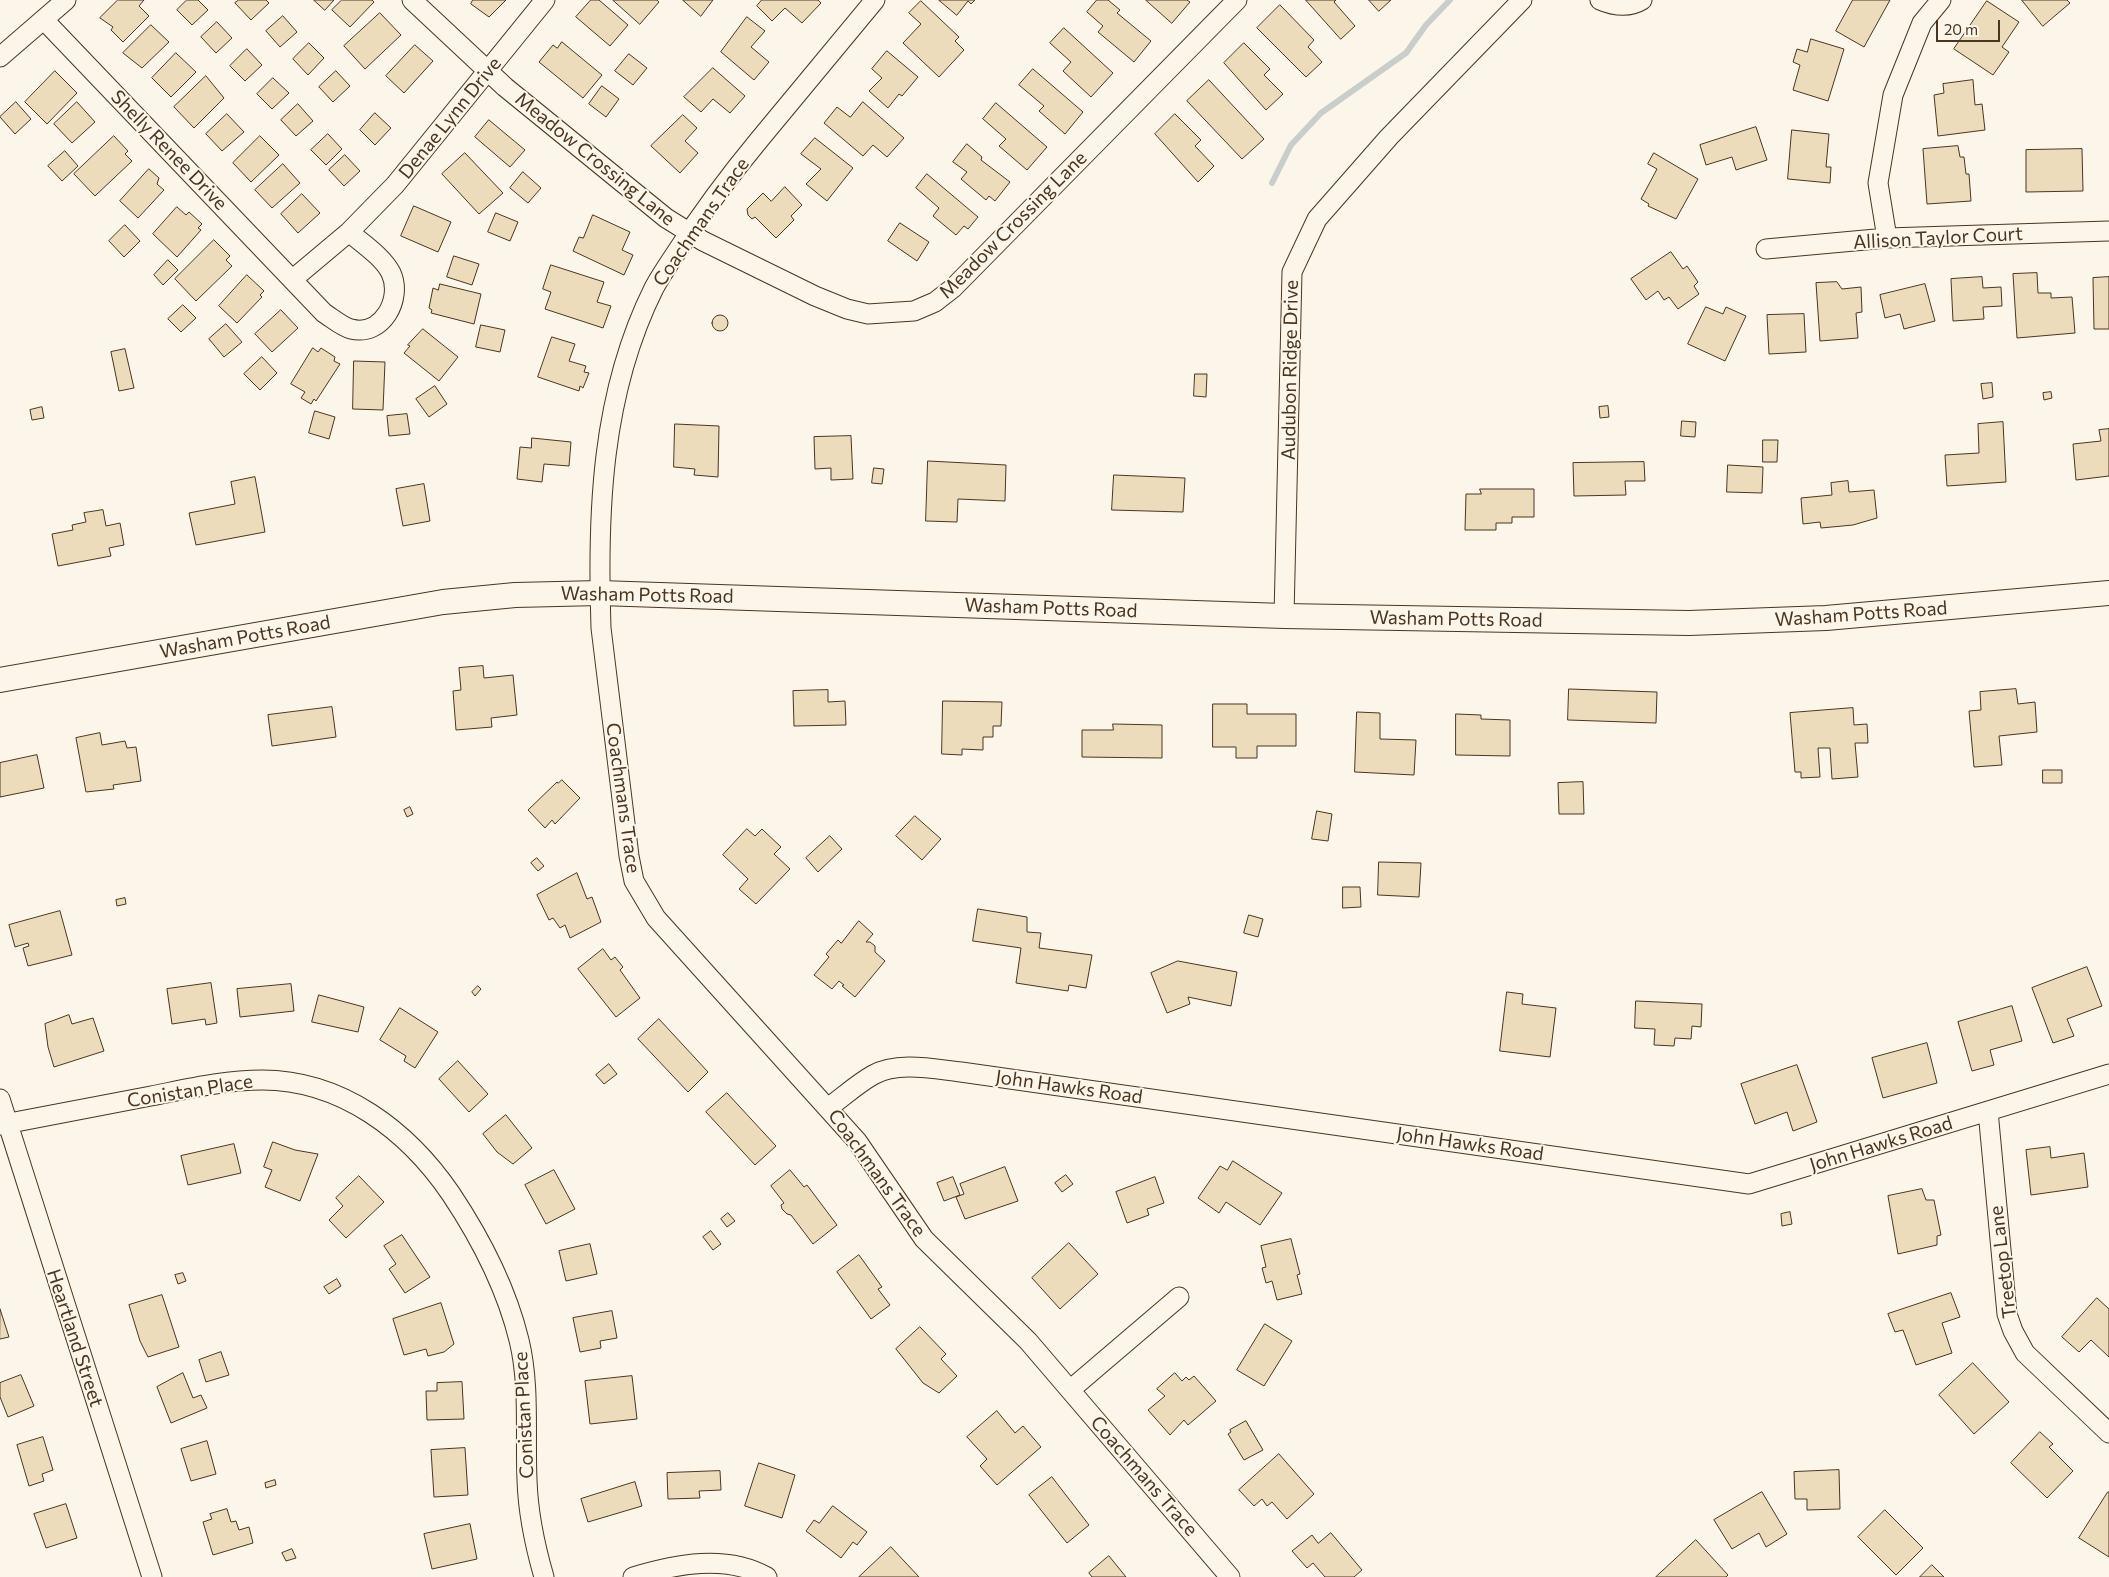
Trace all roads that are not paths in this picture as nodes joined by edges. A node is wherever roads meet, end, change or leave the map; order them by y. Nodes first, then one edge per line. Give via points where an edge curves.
1 (66, 0) edge
2 (412, 0) edge
3 (546, 0) edge
4 (875, 0) edge
5 (1237, 0) edge
6 (1522, 0) edge
7 (1600, 0) edge
8 (1642, 0) edge
9 (1941, 0) edge
10 (44, 20) junction
11 (0, 57) edge
12 (488, 72) junction
13 (2109, 231) edge
14 (349, 232) junction
15 (689, 233) junction
16 (1887, 238) junction
17 (1766, 249) dead end
18 (293, 279) junction
19 (600, 593) junction
20 (2109, 593) edge
21 (1284, 616) junction
22 (0, 680) edge
23 (2109, 1074) edge
24 (0, 1099) edge
25 (829, 1107) junction
26 (1988, 1111) junction
27 (4, 1124) edge
28 (1179, 1297) dead end
29 (1070, 1390) junction
30 (2109, 1433) edge
31 (152, 1577) edge
32 (544, 1577) edge
33 (633, 1577) edge
34 (767, 1577) edge
35 (1230, 1577) edge

1 - 10 street
2 - 12 street, Meadow Crossing Lane
3 - 12 street, Denae Lynn Drive
4 - 15 street, Coachmans Trace via 736,168
5 - 15 street, Meadow Crossing Lane via 983,260 935,302 914,311 868,314 847,309
6 - 21 street, Audubon Ridge Drive via 1390,137 1317,219 1292,272
7 - 8 street via 1624,6
9 - 16 street via 1922,23 1893,94 1878,183
10 - 11 street
10 - 18 street, Shelly Renee Drive
12 - 14 street, Denae Lynn Drive via 395,185
12 - 15 street, Meadow Crossing Lane via 666,218
13 - 16 street, Allison Taylor Court
14 - 18 street, Denae Lynn Drive
14 - 18 street via 391,272 396,290 387,315 377,326 362,331 349,329 324,312
15 - 19 street, Coachmans Trace via 655,286 645,308 615,398 604,469
16 - 17 street, Allison Taylor Court
19 - 21 street, Washam Potts Road
19 - 22 street, Washam Potts Road via 515,595 443,602
19 - 25 street, Coachmans Trace via 600,628 628,856 634,881 656,918
20 - 21 street, Washam Potts Road via 1764,622
23 - 26 street, John Hawks Road
24 - 27 street, Heartland Street
25 - 26 street, John Hawks Road via 874,1074 897,1068 920,1068 1749,1184
25 - 29 street, Coachmans Trace via 874,1164 924,1239 1028,1341
26 - 30 street, Treetop Lane via 2007,1314 2013,1331 2025,1353
27 - 31 street, Heartland Street
27 - 32 street, Conistan Place via 170,1093 261,1080 296,1084 335,1095 369,1112 399,1134 429,1165 472,1226 494,1267 509,1305 524,1374 529,1508
28 - 29 street
29 - 35 street, Coachmans Trace
33 - 34 street via 689,1563 730,1566

